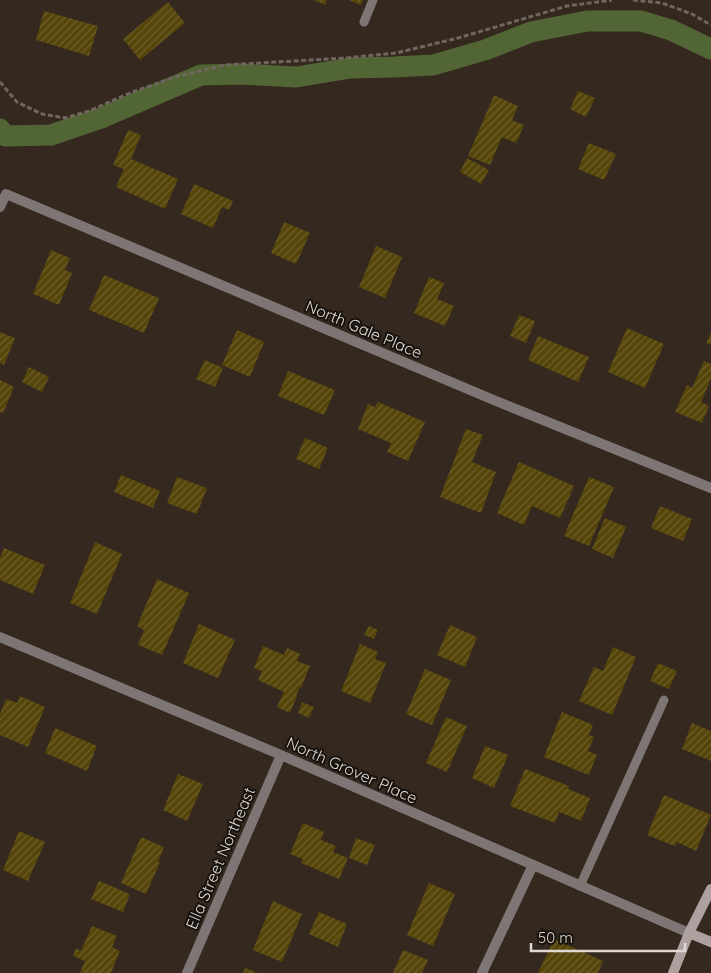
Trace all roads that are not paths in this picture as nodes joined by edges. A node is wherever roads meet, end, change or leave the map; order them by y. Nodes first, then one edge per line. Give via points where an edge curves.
1 (373, 0) edge
2 (364, 22) dead end
3 (0, 207) edge
4 (711, 488) edge
5 (0, 637) edge
6 (664, 700) dead end
7 (281, 755) junction
8 (533, 865) junction
9 (580, 886) junction
10 (711, 889) edge
11 (689, 933) junction
12 (711, 942) edge
13 (187, 973) edge
14 (482, 973) edge
15 (672, 973) edge

1 - 2 lane
3 - 4 street, North Gale Place via 6,194
5 - 7 street, North Grover Place
6 - 9 lane
7 - 8 street, North Grover Place
7 - 13 street, Ella Street Northeast
8 - 9 street, North Grover Place
8 - 14 street
9 - 11 street, North Grover Place
10 - 11 street
11 - 12 street
11 - 15 street

